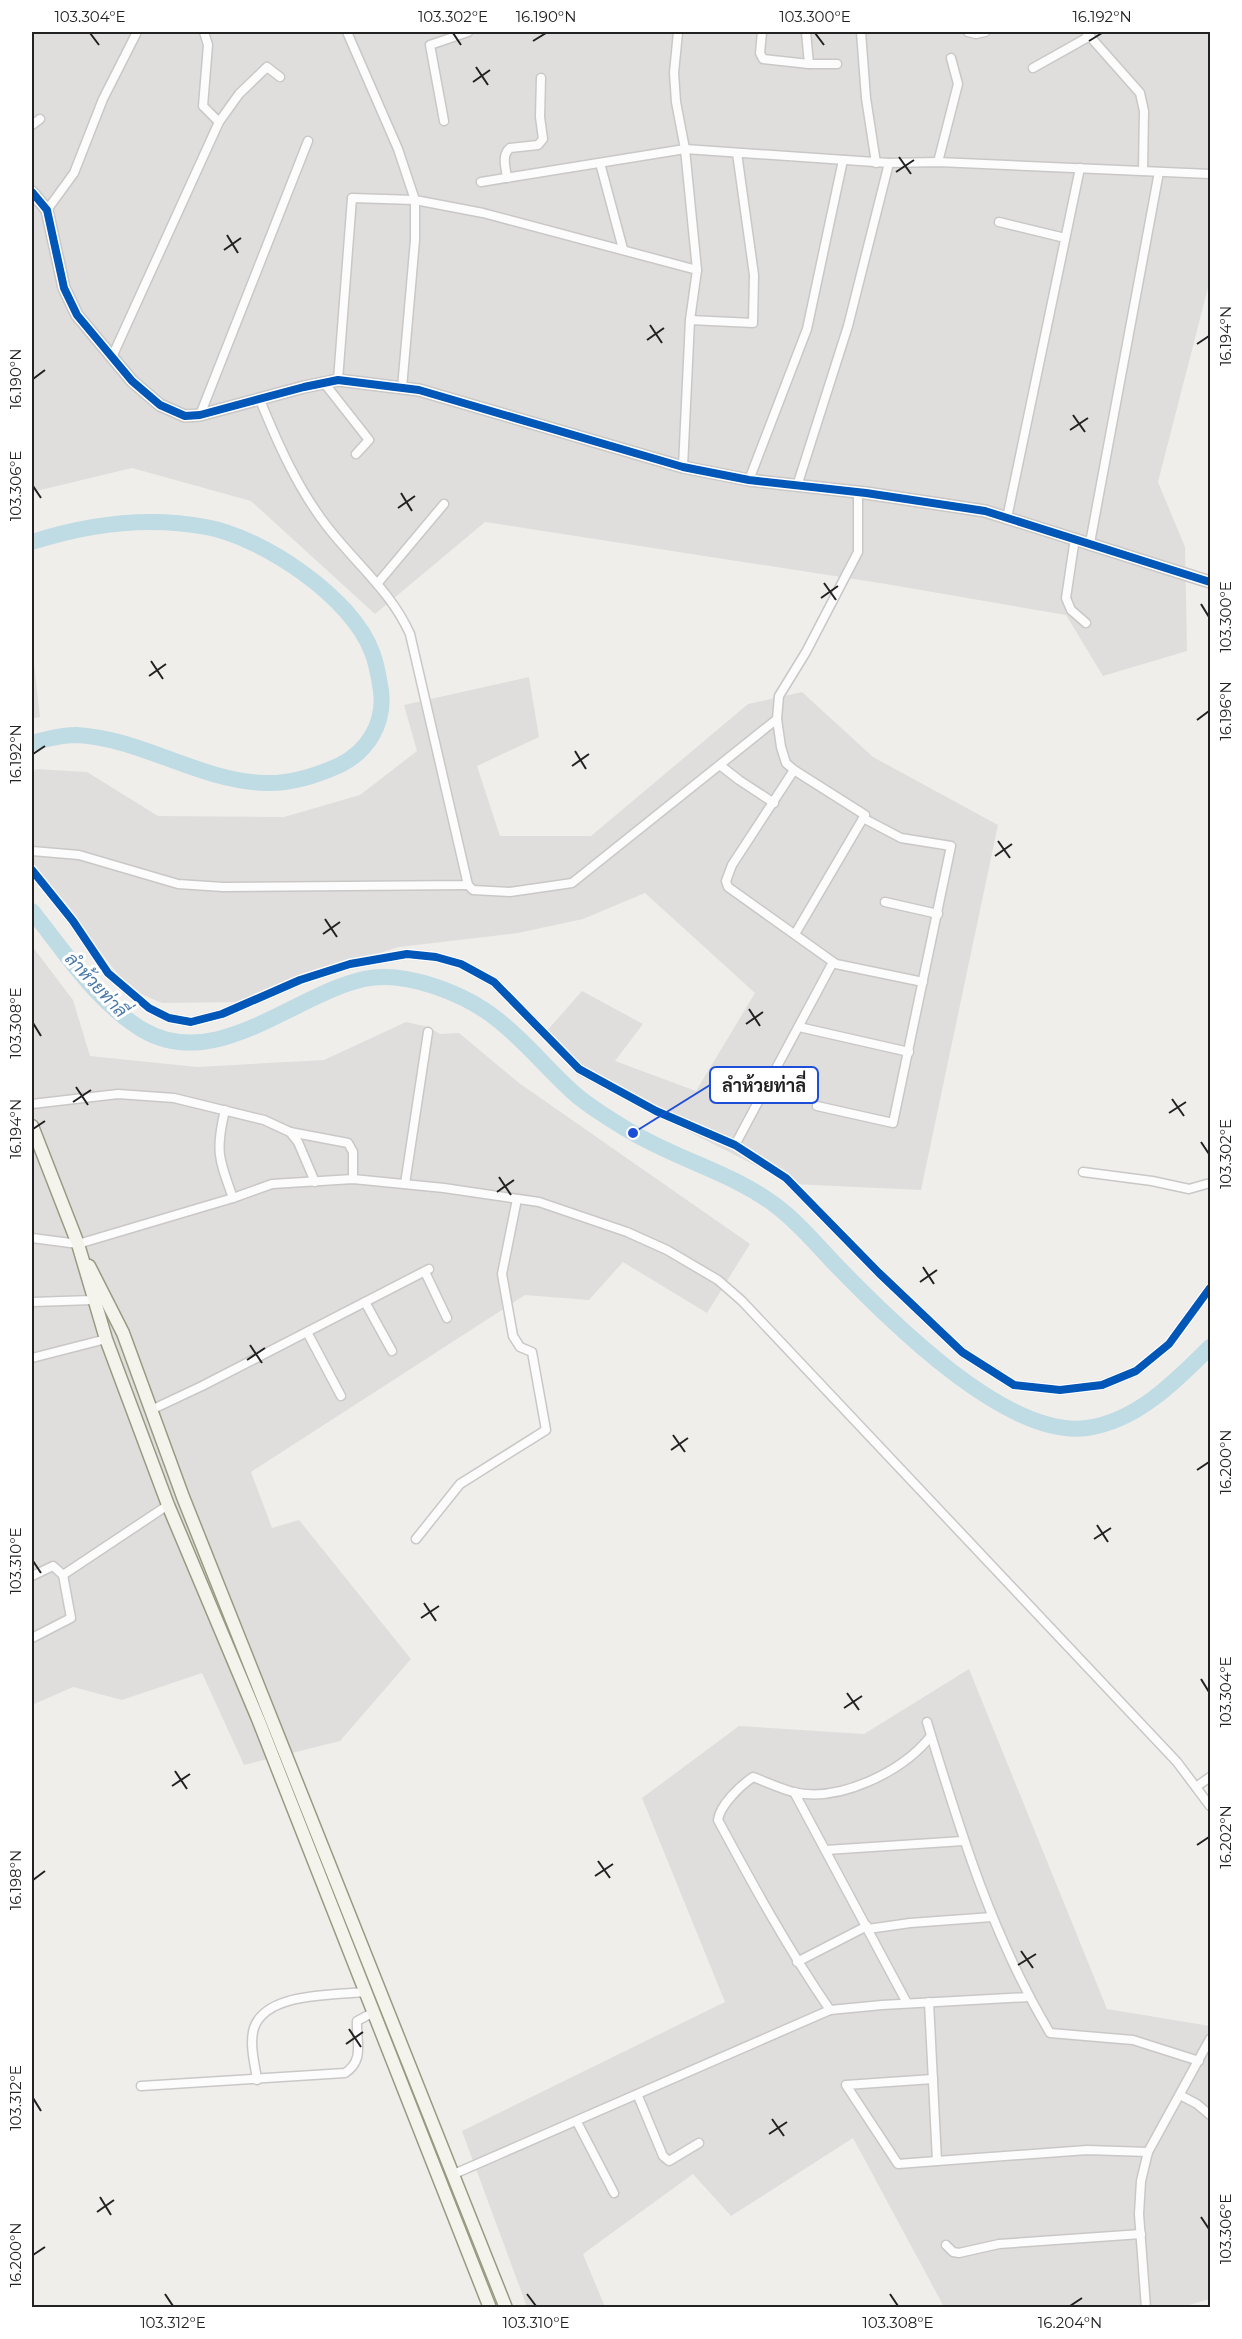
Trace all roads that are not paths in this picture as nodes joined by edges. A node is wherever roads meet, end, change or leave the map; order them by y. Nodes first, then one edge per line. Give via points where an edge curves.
1 (137, 32) edge
2 (204, 32) edge
3 (347, 32) edge
4 (468, 32) edge
5 (678, 32) edge
6 (762, 32) edge
7 (806, 32) edge
8 (861, 32) edge
9 (968, 32) edge
10 (985, 32) edge
11 (1088, 34) edge
12 (951, 58) dead end
13 (809, 64) junction
14 (837, 64) dead end
15 (1033, 68) dead end
16 (280, 78) dead end
17 (541, 78) dead end
18 (40, 119) dead end
19 (444, 121) dead end
20 (219, 122) junction
21 (32, 125) edge
22 (308, 141) dead end
23 (685, 149) junction
24 (737, 153) junction
25 (843, 160) junction
26 (876, 162) junction
27 (938, 162) junction
28 (600, 163) junction
29 (889, 163) junction
30 (1080, 168) junction
31 (1143, 171) junction
32 (1159, 172) junction
33 (1210, 174) edge
34 (507, 177) junction
35 (481, 182) dead end
36 (32, 192) edge
37 (415, 200) junction
38 (47, 210) junction
39 (999, 222) dead end
40 (1065, 238) junction
41 (623, 249) junction
42 (697, 270) junction
43 (690, 320) junction
44 (112, 357) junction
45 (338, 380) junction
46 (326, 384) junction
47 (402, 388) junction
48 (260, 400) junction
49 (200, 416) junction
50 (356, 454) dead end
51 (683, 467) junction
52 (749, 480) junction
53 (797, 486) junction
54 (858, 493) junction
55 (444, 504) dead end
56 (1007, 518) junction
57 (1075, 538) junction
58 (1090, 543) junction
59 (1210, 582) edge
60 (377, 584) junction
61 (1086, 623) dead end
62 (777, 719) junction
63 (721, 766) junction
64 (794, 770) junction
65 (774, 803) junction
66 (863, 818) junction
67 (32, 851) edge
68 (32, 870) edge
69 (468, 885) junction
70 (885, 902) dead end
71 (938, 914) junction
72 (795, 934) junction
73 (833, 962) junction
74 (923, 982) junction
75 (800, 1027) junction
76 (428, 1032) dead end
77 (909, 1052) junction
78 (32, 1104) edge
79 (817, 1106) dead end
80 (225, 1110) junction
81 (32, 1126) edge
82 (290, 1132) junction
83 (735, 1145) junction
84 (1083, 1172) dead end
85 (353, 1179) junction
86 (315, 1182) junction
87 (1210, 1183) edge
88 (405, 1184) junction
89 (233, 1198) junction
90 (517, 1199) junction
91 (32, 1238) edge
92 (78, 1244) junction
93 (1210, 1288) edge
94 (93, 1300) junction
95 (32, 1302) edge
96 (365, 1302) junction
97 (447, 1318) dead end
98 (307, 1332) junction
99 (106, 1339) junction
100 (392, 1352) dead end
101 (32, 1358) edge
102 (341, 1396) dead end
103 (151, 1410) junction
104 (168, 1505) junction
105 (416, 1539) dead end
106 (63, 1575) junction
107 (32, 1576) edge
108 (32, 1638) edge
109 (927, 1722) dead end
110 (931, 1736) junction
111 (1210, 1777) edge
112 (1196, 1787) junction
113 (794, 1792) junction
114 (1210, 1806) edge
115 (963, 1841) junction
116 (826, 1850) junction
117 (992, 1917) junction
118 (867, 1928) junction
119 (796, 1962) junction
120 (366, 1992) junction
121 (1029, 1997) junction
122 (929, 2002) junction
123 (908, 2003) junction
124 (830, 2010) junction
125 (374, 2012) junction
126 (1210, 2039) edge
127 (1199, 2061) junction
128 (933, 2079) junction
129 (257, 2080) junction
130 (141, 2086) dead end
131 (1180, 2095) junction
132 (638, 2096) junction
133 (1210, 2115) edge
134 (578, 2122) junction
135 (699, 2143) dead end
136 (1148, 2152) junction
137 (936, 2161) junction
138 (454, 2174) junction
139 (614, 2193) dead end
140 (1141, 2234) junction
141 (946, 2245) dead end
142 (490, 2307) edge
143 (506, 2307) edge
144 (1146, 2307) edge

1 - 38 street via 103,99 74,173
2 - 20 street via 208,45 202,106
3 - 37 street via 398,149
4 - 19 street via 430,45
5 - 23 street via 674,73
6 - 13 street via 763,58
7 - 13 street
8 - 26 street
9 - 10 street
11 - 15 street
11 - 31 street via 1140,93 1144,111
12 - 27 street via 958,84
13 - 14 street
16 - 20 street via 267,67 239,94
17 - 34 street via 543,140 538,145 506,151
18 - 21 street
20 - 44 street
22 - 49 street
23 - 24 street
23 - 28 street
23 - 42 street
24 - 25 street
24 - 43 street via 753,275 753,323
25 - 26 street
25 - 52 street via 807,329
26 - 29 street
27 - 29 street
27 - 30 street
28 - 34 street
28 - 41 street
29 - 53 street via 848,326
30 - 31 street
30 - 40 street
31 - 32 street
32 - 33 street
32 - 58 street
34 - 35 street
36 - 38 street
37 - 41 street
37 - 45 street via 352,198
37 - 47 street
38 - 44 street via 64,288 77,315
39 - 40 street
40 - 56 street
41 - 42 street
42 - 43 street
43 - 51 street
44 - 49 street via 160,405 185,416
45 - 46 street
45 - 47 street
46 - 48 street
46 - 50 street via 369,440
47 - 51 street
48 - 49 street
48 - 60 street via 310,502
51 - 52 street
52 - 53 street
53 - 54 street
54 - 56 street via 986,511
54 - 62 street via 858,552 779,696
55 - 60 street
56 - 57 street
57 - 58 street
57 - 61 street via 1066,598 1071,610
58 - 59 street
60 - 69 street via 402,615 410,634
62 - 63 street
62 - 64 street via 786,763
63 - 65 street
63 - 69 street via 572,883 510,892 473,890
64 - 65 street
64 - 66 street via 865,815
65 - 72 street via 732,865 726,881 734,892
66 - 71 street via 901,838 951,846
66 - 72 street
67 - 69 street via 80,855 178,884
68 - 83 street via 108,973 149,1008 169,1018 192,1022 222,1014 300,980 350,964 407,954 436,957 460,964 494,982 579,1069 656,1111
70 - 71 street
71 - 74 street
72 - 73 street
73 - 74 street
73 - 75 street
74 - 77 street
75 - 77 street
75 - 83 street
76 - 88 street
77 - 79 street via 893,1123
78 - 80 street via 118,1094 174,1098
80 - 82 street via 264,1120
80 - 89 street via 218,1149
81 - 92 main road
82 - 85 street via 348,1143 353,1152
82 - 86 street
83 - 93 street via 786,1178 962,1352 1014,1385 1081,1388 1102,1385 1136,1371 1169,1344
84 - 87 street via 1189,1188
85 - 86 street
85 - 88 street
86 - 89 street via 272,1185
88 - 90 street
89 - 92 street
90 - 105 street via 501,1274 513,1336 520,1347 532,1352 546,1430 460,1484
90 - 112 street via 539,1202 668,1250 742,1301 1177,1761
91 - 92 street
92 - 94 main road
92 - 103 main road via 123,1333
94 - 95 street
94 - 99 main road
96 - 97 street via 427,1270
96 - 98 street
96 - 100 street
98 - 102 street
98 - 103 street
99 - 101 street
99 - 104 main road
103 - 138 main road
104 - 106 street
104 - 120 main road
106 - 107 street via 53,1566
106 - 108 street via 71,1618
109 - 110 street
110 - 113 street via 891,1771 857,1787
110 - 115 street
111 - 112 street
112 - 114 street
113 - 116 street
113 - 119 street via 753,1778 719,1813 718,1820
115 - 116 street
115 - 117 street
116 - 118 street
117 - 118 street
117 - 121 street
118 - 119 street
118 - 123 street
119 - 124 street
120 - 125 main road
120 - 129 street via 285,2001 270,2008 255,2026 252,2041
121 - 122 street
121 - 127 street via 1050,2033 1133,2040
122 - 123 street
122 - 128 street
123 - 124 street
124 - 132 street
125 - 129 street via 357,2021 359,2050 354,2066 345,2073
125 - 142 main road
126 - 127 street
127 - 131 street
128 - 137 street
128 - 137 street via 846,2085 898,2164
129 - 130 street
131 - 133 street
131 - 136 street
132 - 134 street
132 - 135 street via 663,2156 669,2161
134 - 138 street
134 - 139 street
136 - 137 street via 1087,2150
136 - 140 street via 1141,2181
138 - 143 main road
140 - 141 street via 999,2244 959,2253
140 - 144 street

